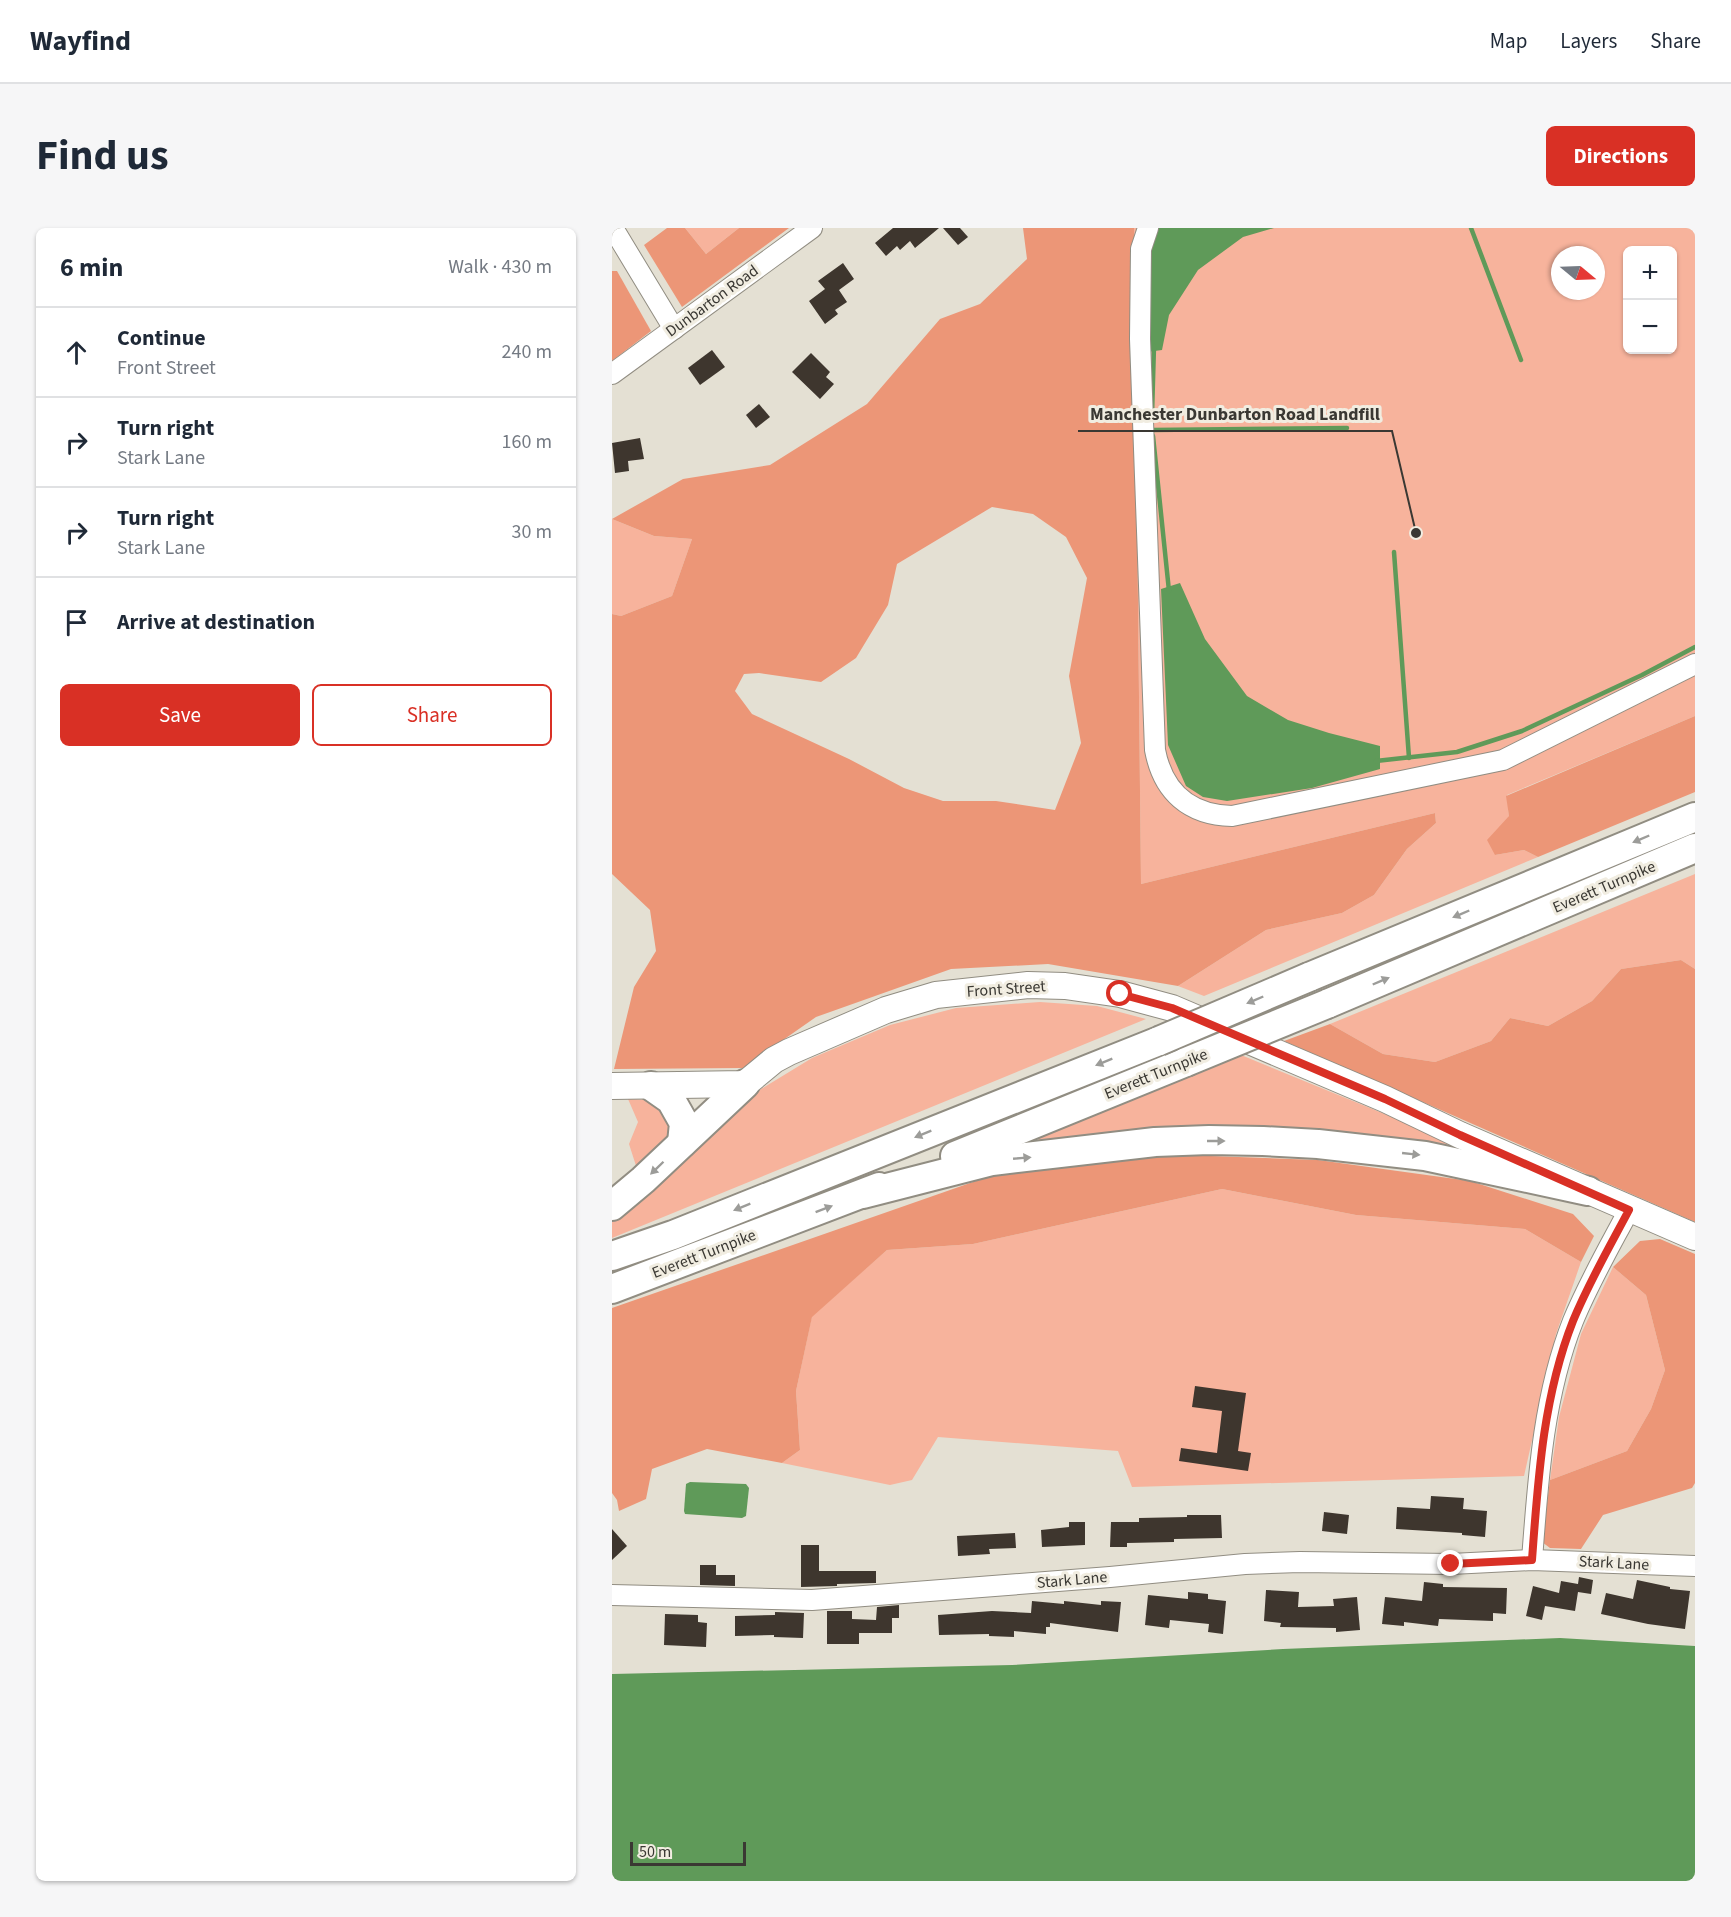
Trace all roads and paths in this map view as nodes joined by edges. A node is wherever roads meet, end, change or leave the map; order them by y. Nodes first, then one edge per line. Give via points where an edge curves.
1 (613, 228) edge
2 (812, 228) edge
3 (1148, 228) edge
4 (674, 329) junction
5 (612, 374) edge
6 (1695, 664) edge
7 (1695, 817) edge
8 (1695, 848) edge
9 (745, 1084) junction
10 (612, 1086) edge
11 (651, 1086) junction
12 (682, 1143) junction
13 (1588, 1191) junction
14 (863, 1194) junction
15 (612, 1206) edge
16 (1629, 1210) junction
17 (1695, 1237) edge
18 (612, 1256) edge
19 (612, 1289) edge
20 (1532, 1560) junction
21 (1695, 1566) edge
22 (612, 1595) edge

1 - 4 street
2 - 4 street, Dunbarton Road
3 - 6 street via 1141,249 1140,339 1155,750 1162,775 1188,804 1221,816 1244,814 1503,760
4 - 5 street, Dunbarton Road
7 -> 18 highway, Everett Turnpike, bridge via 1159,1041
14 -> 8 highway, Everett Turnpike, bridge
9 - 11 main road
9 - 12 highway
9 - 13 main road, Front Street via 789,1052 908,1002 936,995 1028,985 1102,990 1172,1008
10 - 11 main road
11 - 12 highway via 671,1100 680,1116 684,1124
12 -> 15 highway
14 -> 13 highway via 992,1161 1155,1142 1209,1140 1318,1144 1425,1156
13 - 16 main road, Front Street
19 -> 14 highway, Everett Turnpike
16 - 17 main road, Front Street
16 - 20 street via 1574,1320 1562,1356 1542,1445
20 - 21 street, Stark Lane
20 - 22 street, Stark Lane via 1245,1564 812,1600

